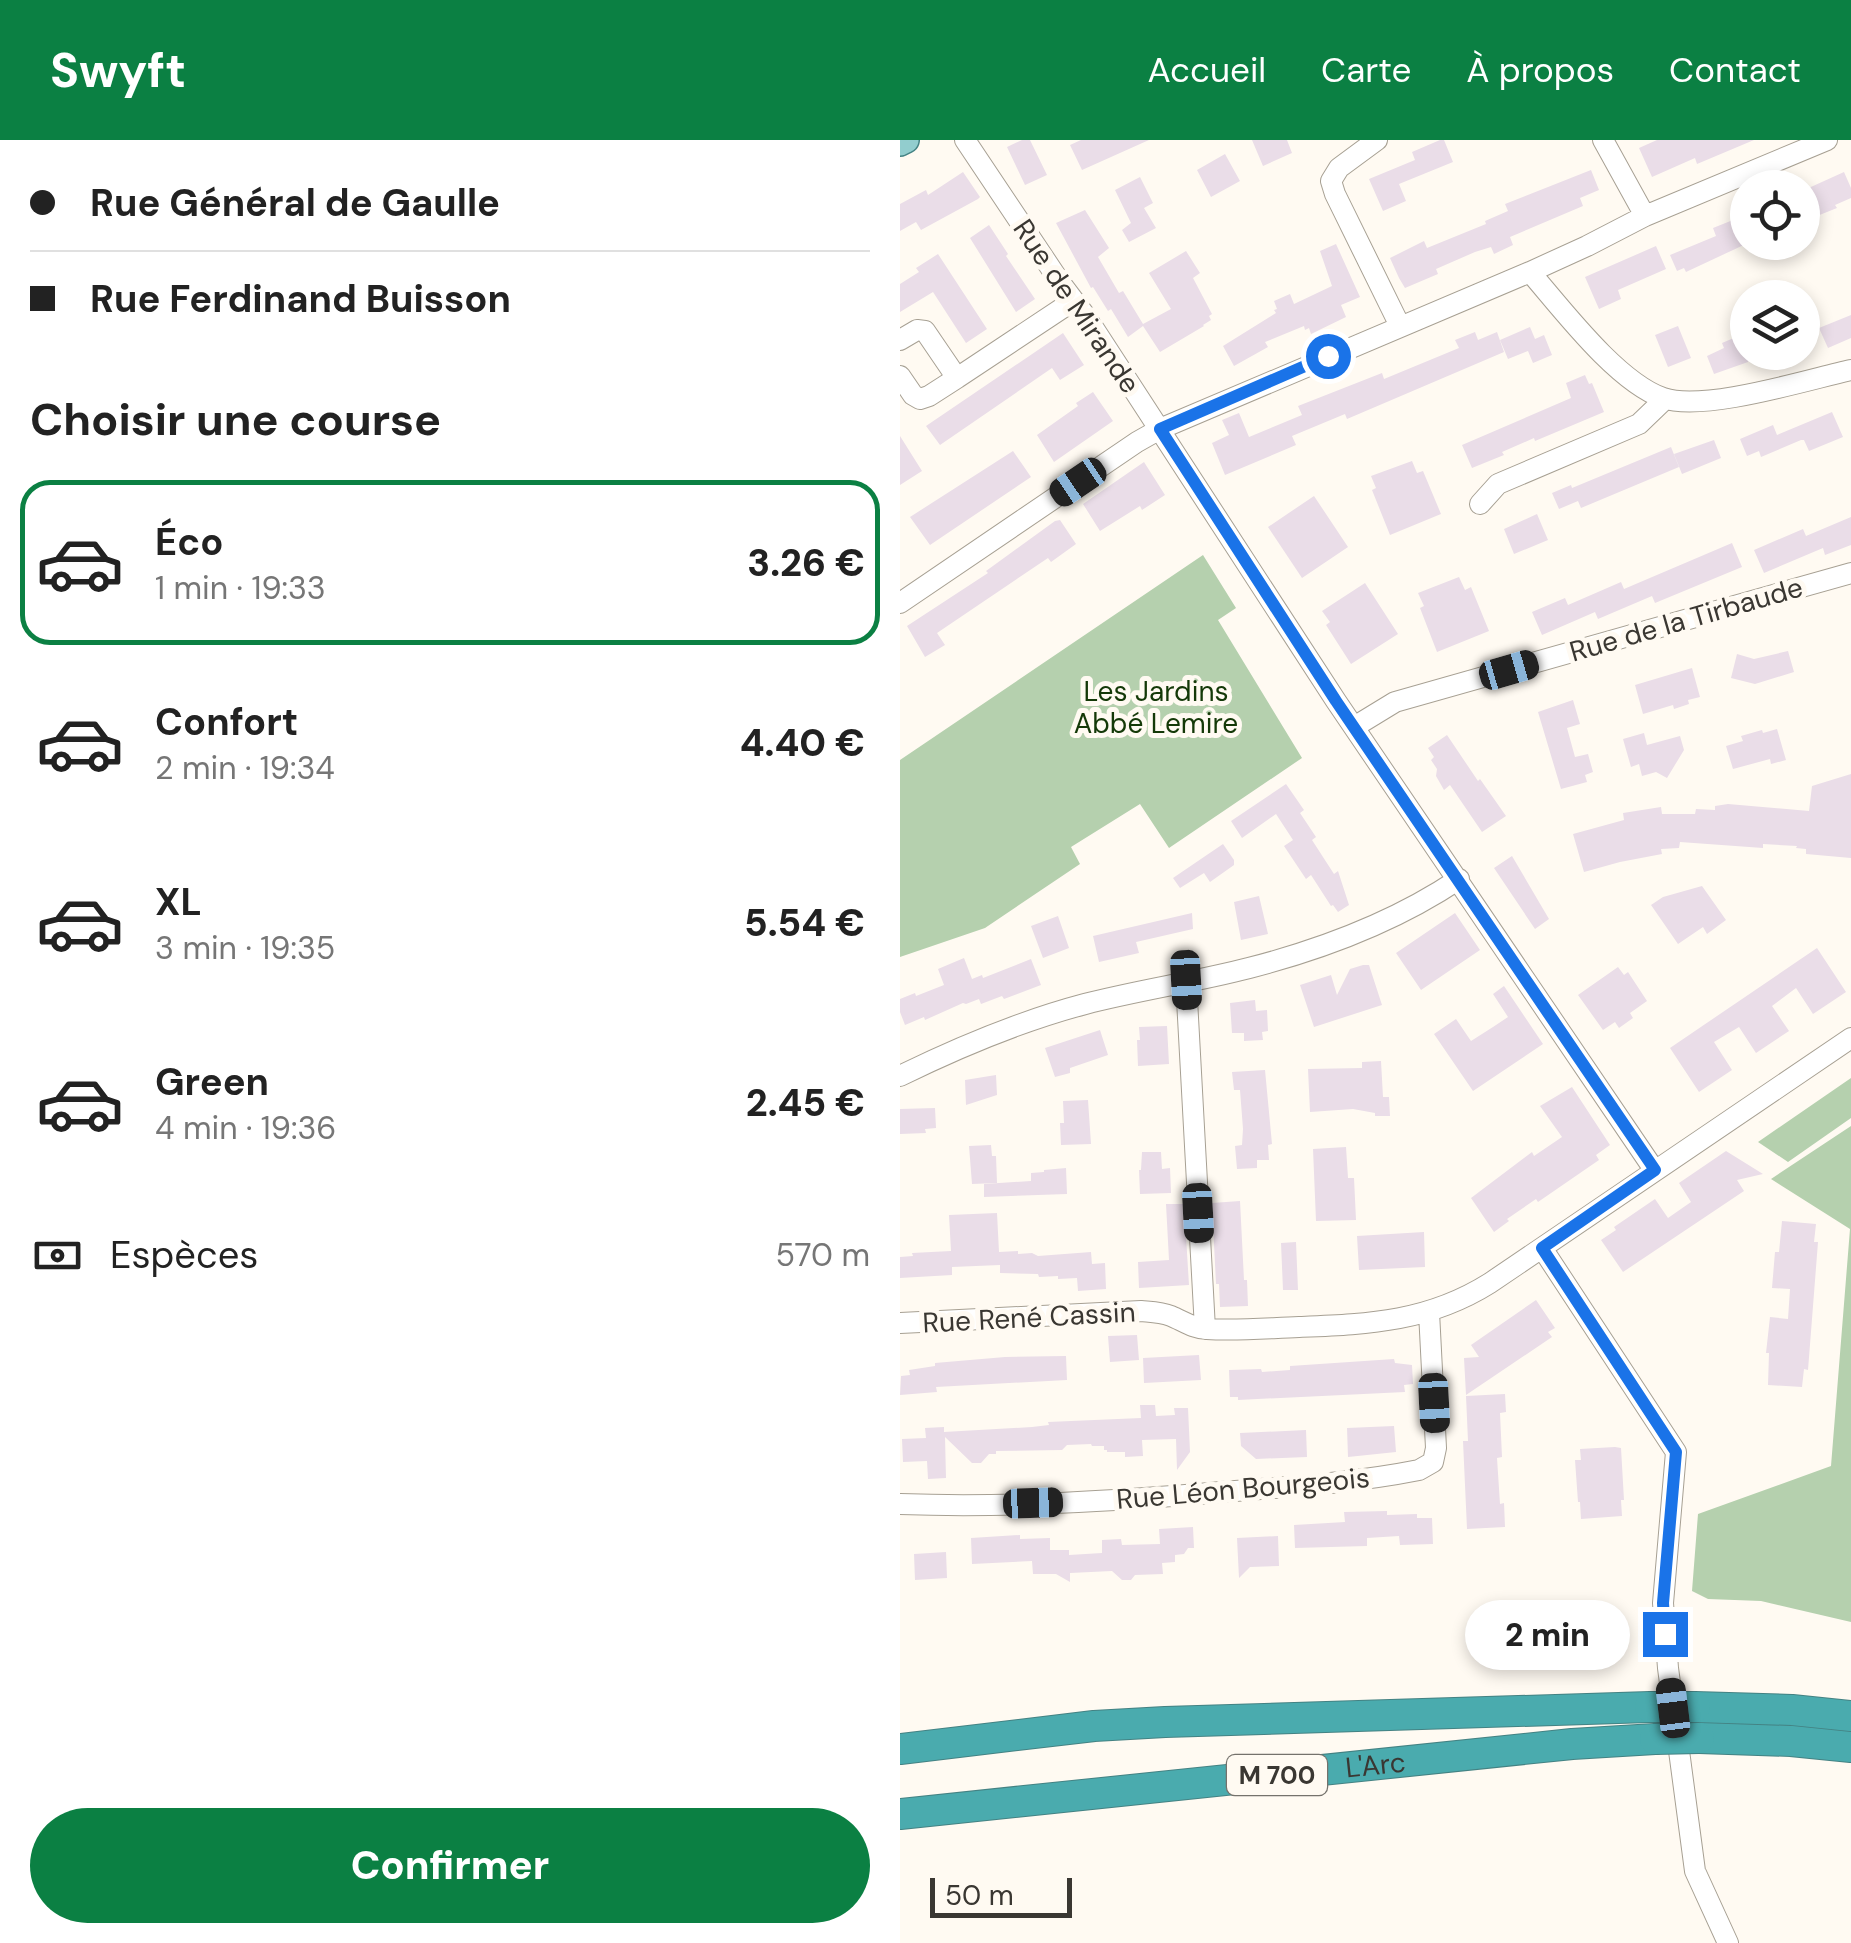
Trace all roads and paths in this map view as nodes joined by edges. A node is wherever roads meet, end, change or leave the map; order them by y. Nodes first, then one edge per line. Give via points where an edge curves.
1 (965, 140) edge
2 (1377, 140) edge
3 (1603, 140) edge
4 (1827, 140) edge
5 (1645, 216) junction
6 (1530, 272) junction
7 (1073, 301) junction
8 (1400, 326) junction
9 (900, 340) edge
10 (1851, 370) edge
11 (900, 376) edge
12 (957, 378) junction
13 (1665, 399) junction
14 (1160, 429) junction
15 (1480, 504) dead end
16 (1851, 573) edge
17 (900, 603) edge
18 (1354, 728) junction
19 (1459, 879) junction
20 (1186, 980) junction
21 (1851, 1038) edge
22 (900, 1076) edge
23 (1655, 1170) junction
24 (1542, 1248) junction
25 (1429, 1312) junction
26 (900, 1323) edge
27 (1205, 1330) junction
28 (900, 1504) edge
29 (1851, 1716) edge
30 (1851, 1747) edge
31 (900, 1749) edge
32 (900, 1814) edge
33 (1728, 1943) edge

1 - 7 street, Rue de Mirande
2 - 8 street via 1338,168 1332,181
3 - 5 street
4 - 5 street
5 - 6 street
6 - 8 street
6 - 13 street via 1616,367
7 - 12 street
7 - 14 street, Rue de Mirande
8 - 14 street
9 - 12 street via 924,332
10 - 13 street via 1716,400
11 - 12 street via 920,399
13 - 15 street via 1639,424 1498,484
14 - 17 street
14 - 18 street, Rue de Mirande
16 - 18 street, Rue de la Tirbaude via 1395,702
18 - 19 street, Rue de Mirande
19 - 20 street via 1408,910 1324,946
19 - 23 street, Rue de Mirande
20 - 22 street via 1015,1026
20 - 27 street
21 - 23 street, Rue René Cassin
23 - 24 street, Rue René Cassin
24 - 25 street, Rue René Cassin via 1472,1294
24 - 33 street via 1676,1452 1665,1634 1695,1870
25 - 27 street, Rue René Cassin via 1366,1324
25 - 28 street, Rue Léon Bourgeois via 1436,1453 1419,1470 1145,1499
26 - 27 street, Rue René Cassin via 1141,1311
29 - 31 highway, L'Arc / M 700, bridge via 1696,1706 1182,1721
30 - 32 highway, L'Arc / M 700, bridge via 1654,1739

